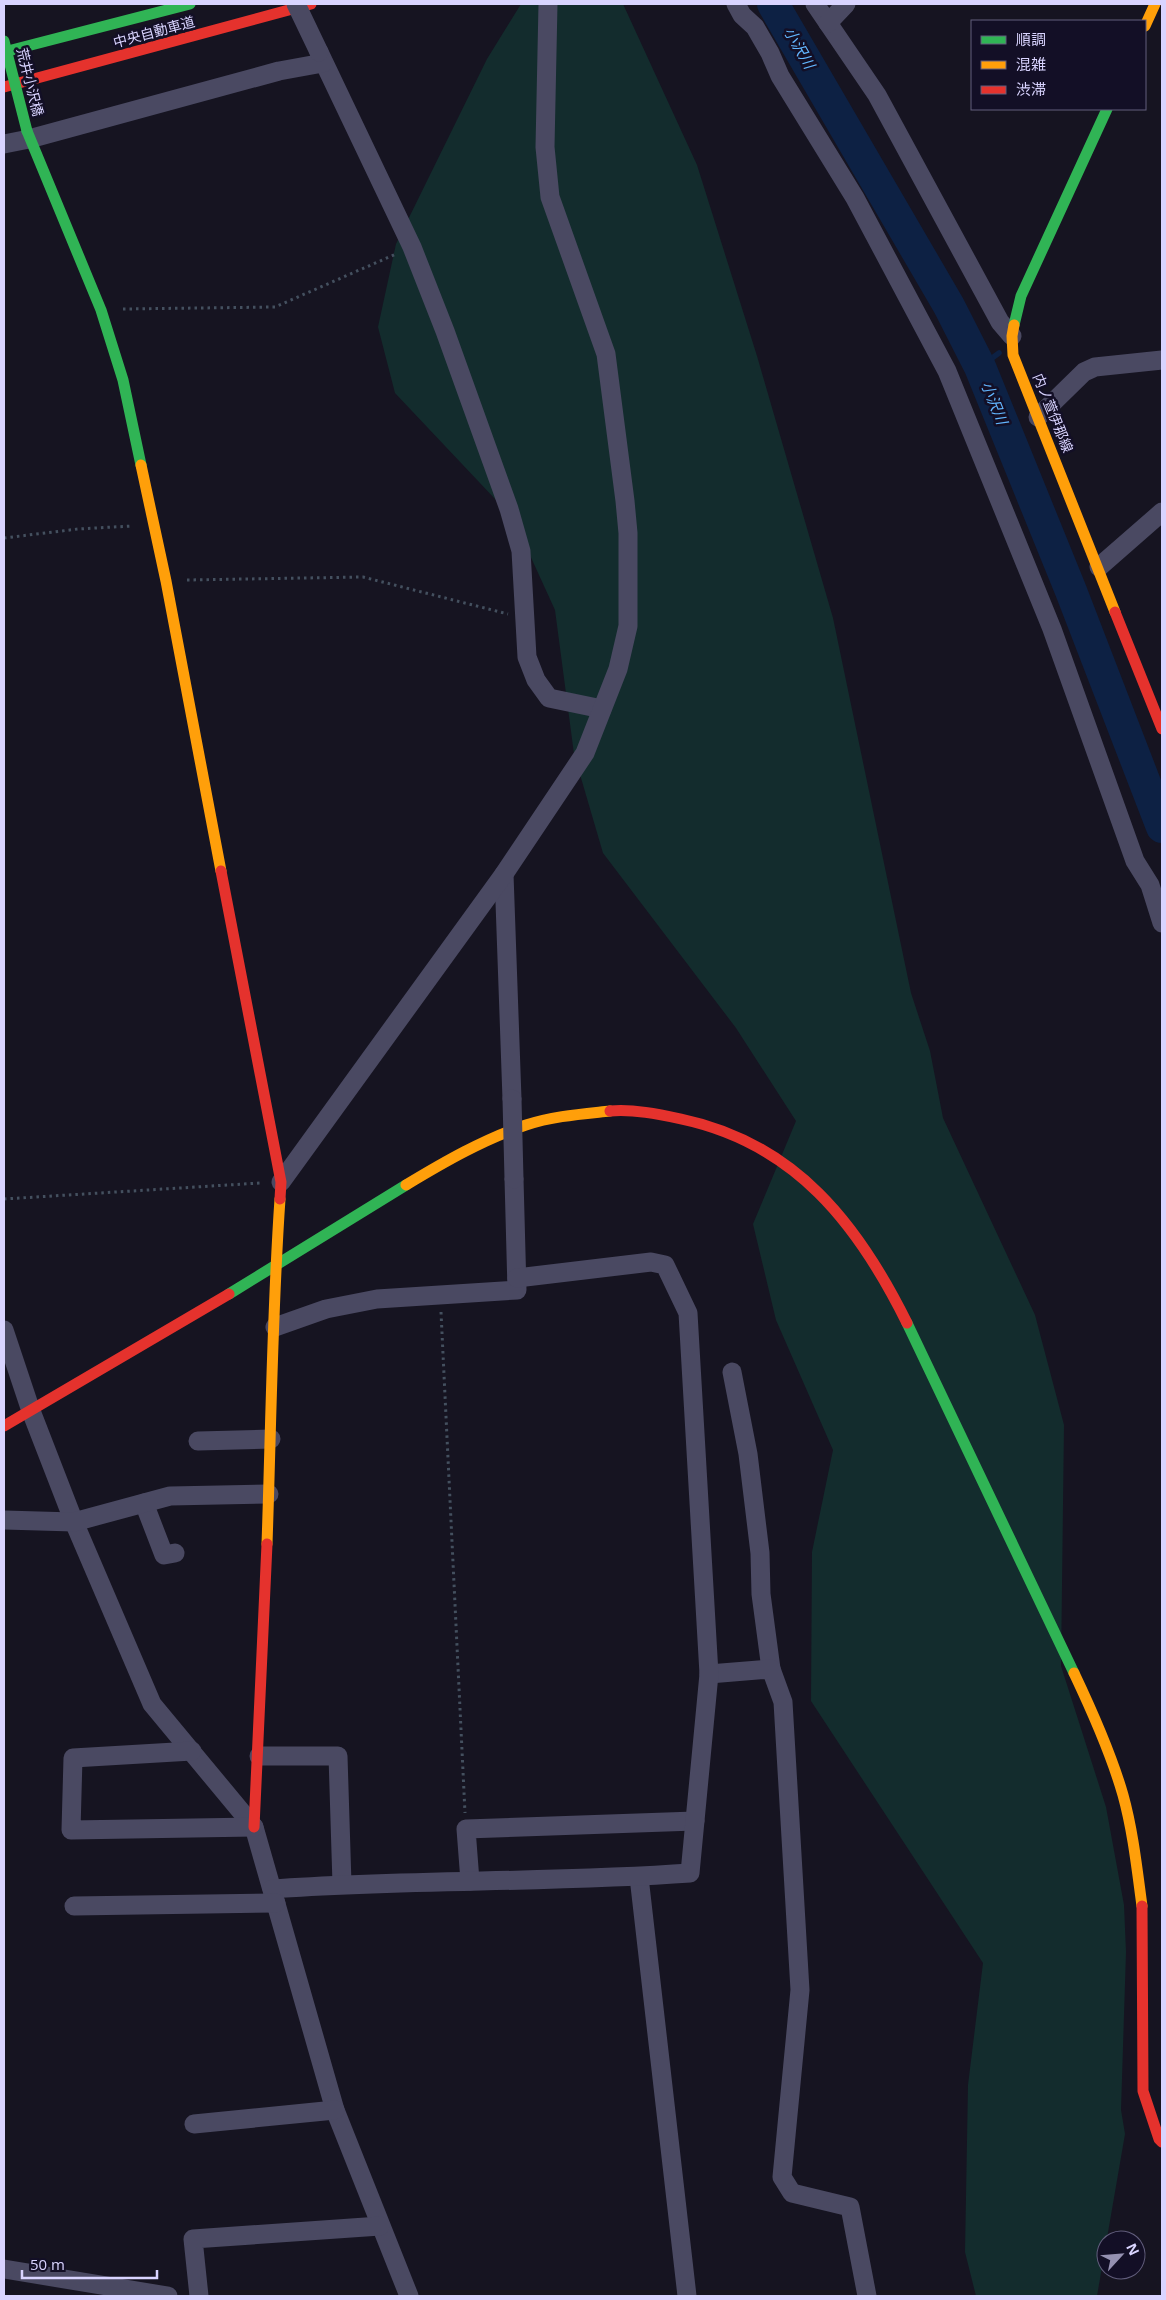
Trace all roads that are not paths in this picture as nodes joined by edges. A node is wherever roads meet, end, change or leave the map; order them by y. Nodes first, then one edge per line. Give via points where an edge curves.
1 (190, 4) edge
2 (296, 4) edge
3 (311, 4) edge
4 (548, 4) edge
5 (736, 4) edge
6 (815, 4) edge
7 (846, 4) edge
8 (1155, 4) edge
9 (828, 24) junction
10 (1146, 24) edge
11 (4, 41) edge
12 (4, 52) edge
13 (321, 57) junction
14 (4, 87) edge
15 (1107, 110) edge
16 (28, 135) junction
17 (4, 144) edge
18 (1012, 336) junction
19 (1162, 360) edge
20 (1038, 417) junction
21 (1162, 512) edge
22 (1099, 567) junction
23 (602, 708) junction
24 (1162, 729) edge
25 (504, 874) junction
26 (1162, 922) edge
27 (281, 1182) junction
28 (275, 1266) junction
29 (517, 1278) junction
30 (275, 1327) junction
31 (4, 1330) edge
32 (732, 1372) dead end
33 (31, 1411) junction
34 (4, 1426) edge
35 (271, 1439) junction
36 (198, 1441) dead end
37 (269, 1494) junction
38 (144, 1502) junction
39 (4, 1520) edge
40 (74, 1522) junction
41 (175, 1553) dead end
42 (771, 1669) junction
43 (709, 1674) junction
44 (192, 1751) junction
45 (259, 1756) junction
46 (695, 1821) junction
47 (254, 1827) junction
48 (639, 1876) junction
49 (470, 1881) junction
50 (342, 1884) junction
51 (274, 1896) junction
52 (74, 1906) dead end
53 (335, 2110) junction
54 (194, 2124) dead end
55 (1162, 2142) edge
56 (380, 2226) junction
57 (4, 2269) edge
58 (168, 2296) edge
59 (199, 2296) edge
60 (409, 2296) edge
61 (687, 2296) edge
62 (867, 2296) edge

1 - 12 main road, 中央自動車道
2 - 13 street, bridge
3 - 14 main road, 中央自動車道
4 - 23 street via 544,147 550,197 606,354 628,533 628,626 618,669
5 - 26 street via 755,27 780,76 855,198 947,371 1018,539 1135,861 1150,885
6 - 9 street
7 - 9 street
8 - 10 main road
9 - 18 street via 878,95 1000,322
11 - 16 main road, 荒井小沢橋, bridge
13 - 16 street
13 - 23 street via 412,247 446,331 509,509 521,550 527,657 536,680 549,698
15 - 18 main road, 内ノ萱伊那線 via 1021,296
16 - 17 street
16 - 27 main road, 荒井小沢橋 via 101,310 123,380 166,581
18 - 20 main road, 内ノ萱伊那線 via 1013,355
19 - 20 street via 1096,367 1084,372
20 - 22 main road, 内ノ萱伊那線
21 - 22 street
22 - 24 main road, 内ノ萱伊那線
23 - 25 street via 585,753
25 - 27 street
25 - 29 street, bridge
27 - 28 main road, 荒井小沢橋
28 - 30 main road, 荒井小沢橋
28 - 33 main road
28 - 55 main road via 391,1192 487,1140 520,1127 573,1113 656,1113 727,1130 771,1153 815,1187 851,1229 898,1305 1100,1728 1123,1796 1138,1867 1143,1915 1143,2091
29 - 30 street via 517,1290 377,1299 326,1309
29 - 43 street via 651,1262 665,1265 688,1313
30 - 35 main road, 荒井小沢橋
31 - 33 street
32 - 42 street via 748,1454
33 - 34 main road
33 - 40 street
35 - 36 street
35 - 37 main road, 荒井小沢橋
37 - 38 street via 170,1496
37 - 45 main road, 荒井小沢橋
38 - 40 street
38 - 41 street via 164,1555
39 - 40 street
40 - 44 street via 152,1704
42 - 43 street
42 - 62 street via 783,1702 800,1990 782,2177 792,2193 850,2207
43 - 46 street
44 - 47 street
44 - 47 street via 73,1758 71,1830
45 - 47 main road, 荒井小沢橋
45 - 50 street via 338,1756
46 - 48 street via 690,1873
46 - 49 street via 466,1829
47 - 51 street
48 - 49 street
48 - 61 street
49 - 50 street
50 - 51 street
51 - 52 street
51 - 53 street
53 - 54 street
53 - 56 street
56 - 59 street via 194,2240
56 - 60 street
57 - 58 street

